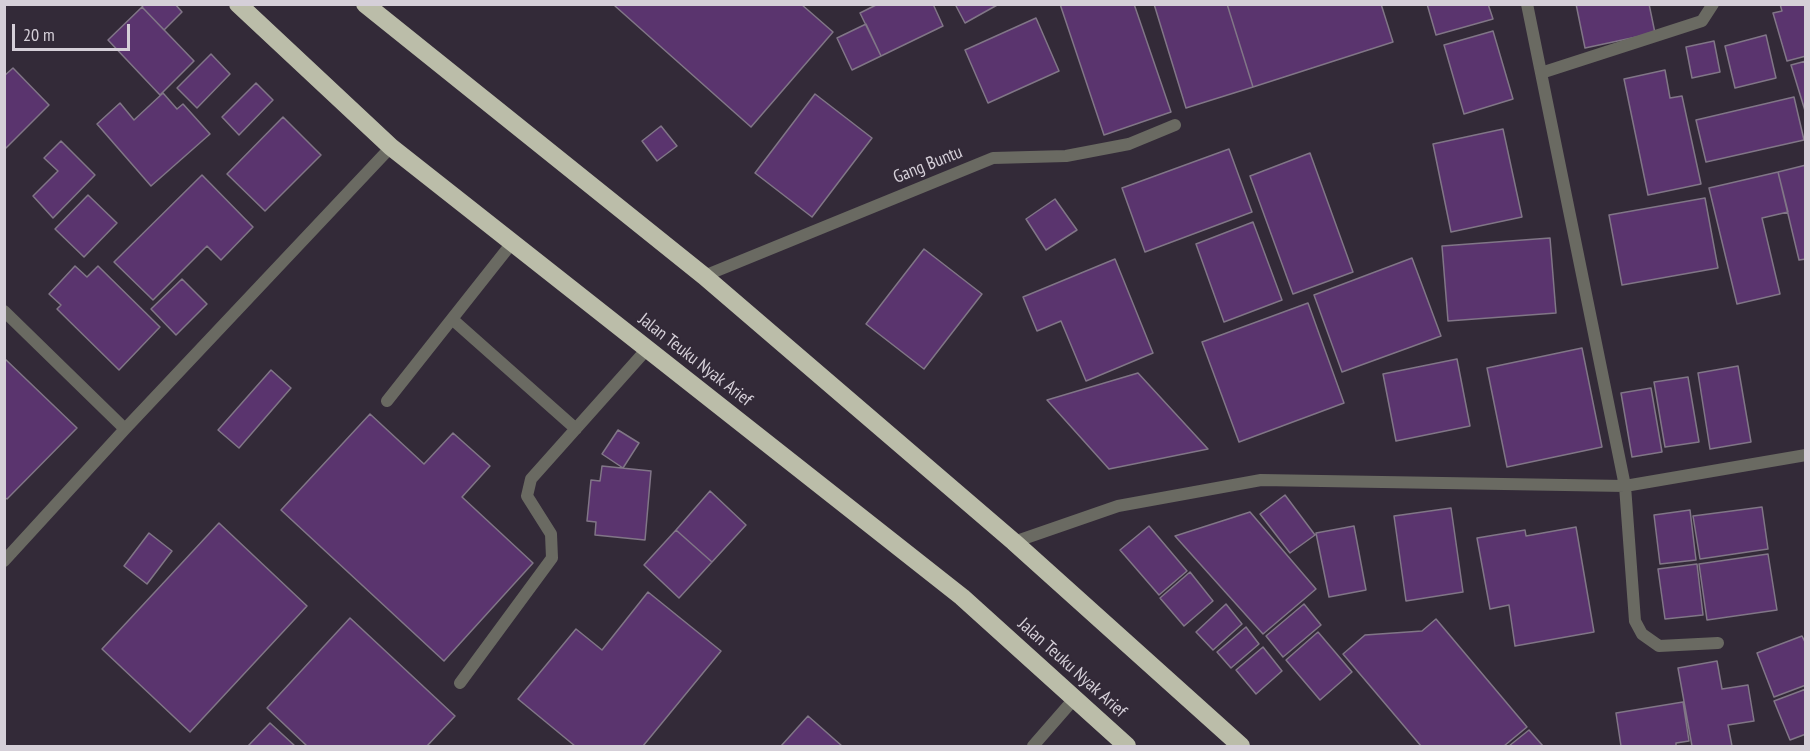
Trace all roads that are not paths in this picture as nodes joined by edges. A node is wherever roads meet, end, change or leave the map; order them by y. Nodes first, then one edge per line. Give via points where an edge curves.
1 (238, 4) edge
2 (365, 4) edge
3 (1527, 4) edge
4 (1713, 4) edge
5 (1541, 73) junction
6 (1175, 125) dead end
7 (391, 147) junction
8 (512, 243) junction
9 (704, 276) junction
10 (4, 311) edge
11 (452, 319) junction
12 (647, 349) junction
13 (387, 401) dead end
14 (125, 429) junction
15 (576, 429) junction
16 (1806, 455) edge
17 (1624, 486) junction
18 (1014, 542) junction
19 (4, 561) edge
20 (1718, 643) dead end
21 (460, 683) dead end
22 (1074, 699) junction
23 (1033, 747) edge
24 (1127, 747) edge
25 (1241, 747) edge

1 - 7 highway, Jalan Teuku Nyak Arief
2 - 9 highway
3 - 5 street
4 - 5 street via 1702,21
5 - 17 street
6 - 9 street, Gang Buntu via 1129,144 1066,156 993,158
7 - 8 highway, Jalan Teuku Nyak Arief
7 - 14 street
8 - 11 street
8 - 12 highway, Jalan Teuku Nyak Arief
9 - 18 highway
10 - 14 street
11 - 13 street
11 - 15 street
12 - 15 street
12 - 22 highway, Jalan Teuku Nyak Arief via 962,597
14 - 19 street
15 - 21 street via 531,479 527,496 551,534 552,558
16 - 17 street
17 - 18 street via 1261,480 1118,506
17 - 20 street via 1635,621 1642,634 1659,646
18 - 25 highway
22 - 23 street
22 - 24 highway, Jalan Teuku Nyak Arief

